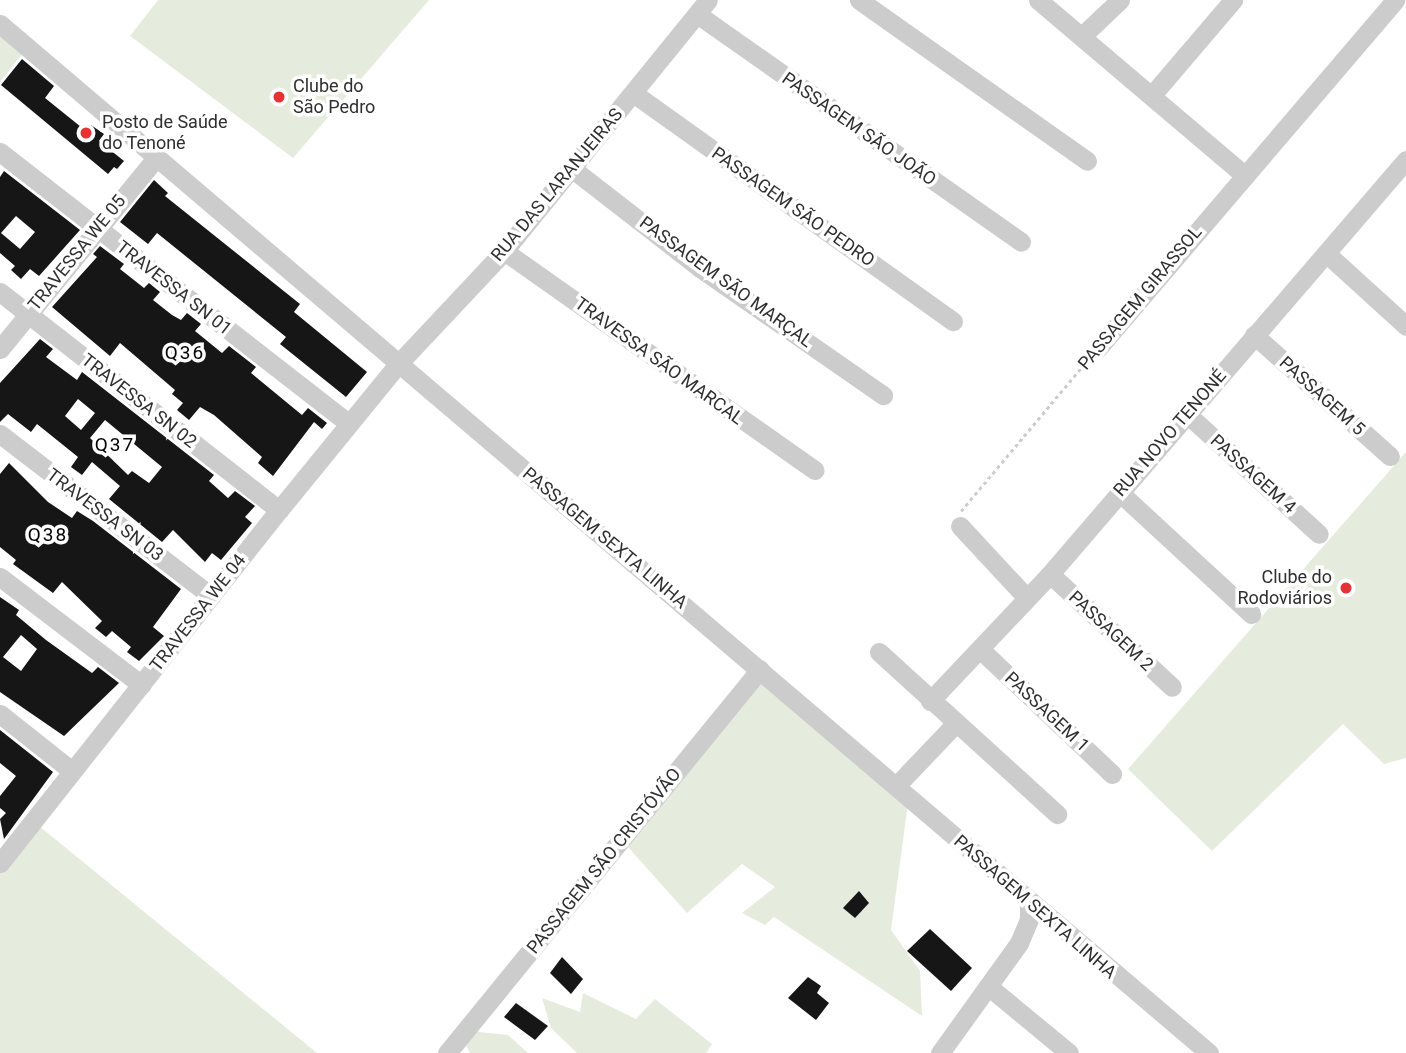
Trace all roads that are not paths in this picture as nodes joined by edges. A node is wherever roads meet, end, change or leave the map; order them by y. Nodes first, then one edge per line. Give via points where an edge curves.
1 (859, 0) edge
2 (1038, 0) edge
3 (1120, 0) edge
4 (1233, 0) edge
5 (1395, 0) edge
6 (703, 7) edge
7 (0, 24) edge
8 (1083, 35) junction
9 (633, 93) junction
10 (1152, 95) junction
11 (0, 152) edge
12 (155, 159) junction
13 (1087, 161) dead end
14 (570, 167) junction
15 (1402, 172) edge
16 (1244, 175) junction
17 (97, 229) junction
18 (1021, 242) dead end
19 (504, 251) junction
20 (1327, 254) junction
21 (0, 292) edge
22 (28, 314) junction
23 (953, 321) dead end
24 (1406, 326) edge
25 (1254, 335) junction
26 (1098, 348) road end
27 (0, 349) edge
28 (398, 364) junction
29 (883, 395) dead end
30 (1186, 414) junction
31 (349, 424) junction
32 (0, 434) edge
33 (1390, 456) dead end
34 (814, 470) dead end
35 (1119, 492) junction
36 (279, 510) junction
37 (960, 526) road end
38 (1318, 534) dead end
39 (1050, 574) junction
40 (0, 577) edge
41 (211, 596) junction
42 (1027, 598) junction
43 (1251, 614) dead end
44 (982, 651) junction
45 (879, 652) dead end
46 (760, 669) junction
47 (142, 685) junction
48 (1172, 687) dead end
49 (930, 701) junction
50 (0, 714) edge
51 (955, 724) junction
52 (72, 771) junction
53 (1112, 774) dead end
54 (896, 786) junction
55 (1056, 814) dead end
56 (0, 862) edge
57 (1029, 902) junction
58 (988, 986) junction
59 (447, 1053) edge
60 (940, 1053) edge
61 (1069, 1053) edge
62 (1209, 1053) edge

1 - 13 street
2 - 8 street
3 - 8 street
4 - 10 street
5 - 16 street, PASSAGEM GIRASSOL
6 - 9 street, RUA DAS LARANJEIRAS
6 - 18 street, PASSAGEM SÃO JOÃO
7 - 12 street, PASSAGEM SEXTA LINHA
8 - 10 street
9 - 14 street, RUA DAS LARANJEIRAS
9 - 23 street, PASSAGEM SÃO PEDRO
10 - 16 street
11 - 17 street, TRAVESSA SN 01
12 - 17 street, TRAVESSA WE 05
12 - 28 street, PASSAGEM SEXTA LINHA
14 - 19 street, RUA DAS LARANJEIRAS
14 - 29 street, PASSAGEM SÃO MARÇAL via 700,268
15 - 20 street, RUA NOVO TENONÉ
16 - 26 street, PASSAGEM GIRASSOL
17 - 22 street, TRAVESSA WE 05
17 - 31 street, TRAVESSA SN 01
19 - 28 street, RUA DAS LARANJEIRAS
19 - 34 street, TRAVESSA SÃO MARCAL
20 - 24 street
20 - 25 street, RUA NOVO TENONÉ
21 - 22 street, TRAVESSA SN 02
22 - 27 street, TRAVESSA WE 05
22 - 36 street, TRAVESSA SN 02
25 - 30 street, RUA NOVO TENONÉ
25 - 33 street, PASSAGEM 5
28 - 31 street, TRAVESSA WE 04
28 - 46 street, PASSAGEM SEXTA LINHA
30 - 35 street, RUA NOVO TENONÉ
30 - 38 street, PASSAGEM 4
31 - 36 street, TRAVESSA WE 04
32 - 41 street, TRAVESSA SN 03
35 - 39 street, RUA NOVO TENONÉ
35 - 43 street
36 - 41 street, TRAVESSA WE 04
37 - 42 street
39 - 42 street, RUA NOVO TENONÉ
39 - 48 street, PASSAGEM 2
40 - 47 street
41 - 47 street, TRAVESSA WE 04
42 - 44 street, RUA NOVO TENONÉ
44 - 49 street, RUA NOVO TENONÉ
44 - 53 street, PASSAGEM 1
45 - 49 street
46 - 54 street, PASSAGEM SEXTA LINHA
46 - 59 street, PASSAGEM SÃO CRISTÓVÃO
47 - 52 street, TRAVESSA WE 04
49 - 51 street
50 - 52 street
51 - 54 street
51 - 55 street
52 - 56 street, TRAVESSA WE 04
54 - 57 street, PASSAGEM SEXTA LINHA
57 - 58 street via 1019,943
57 - 62 street, PASSAGEM SEXTA LINHA
58 - 60 street
58 - 61 street

